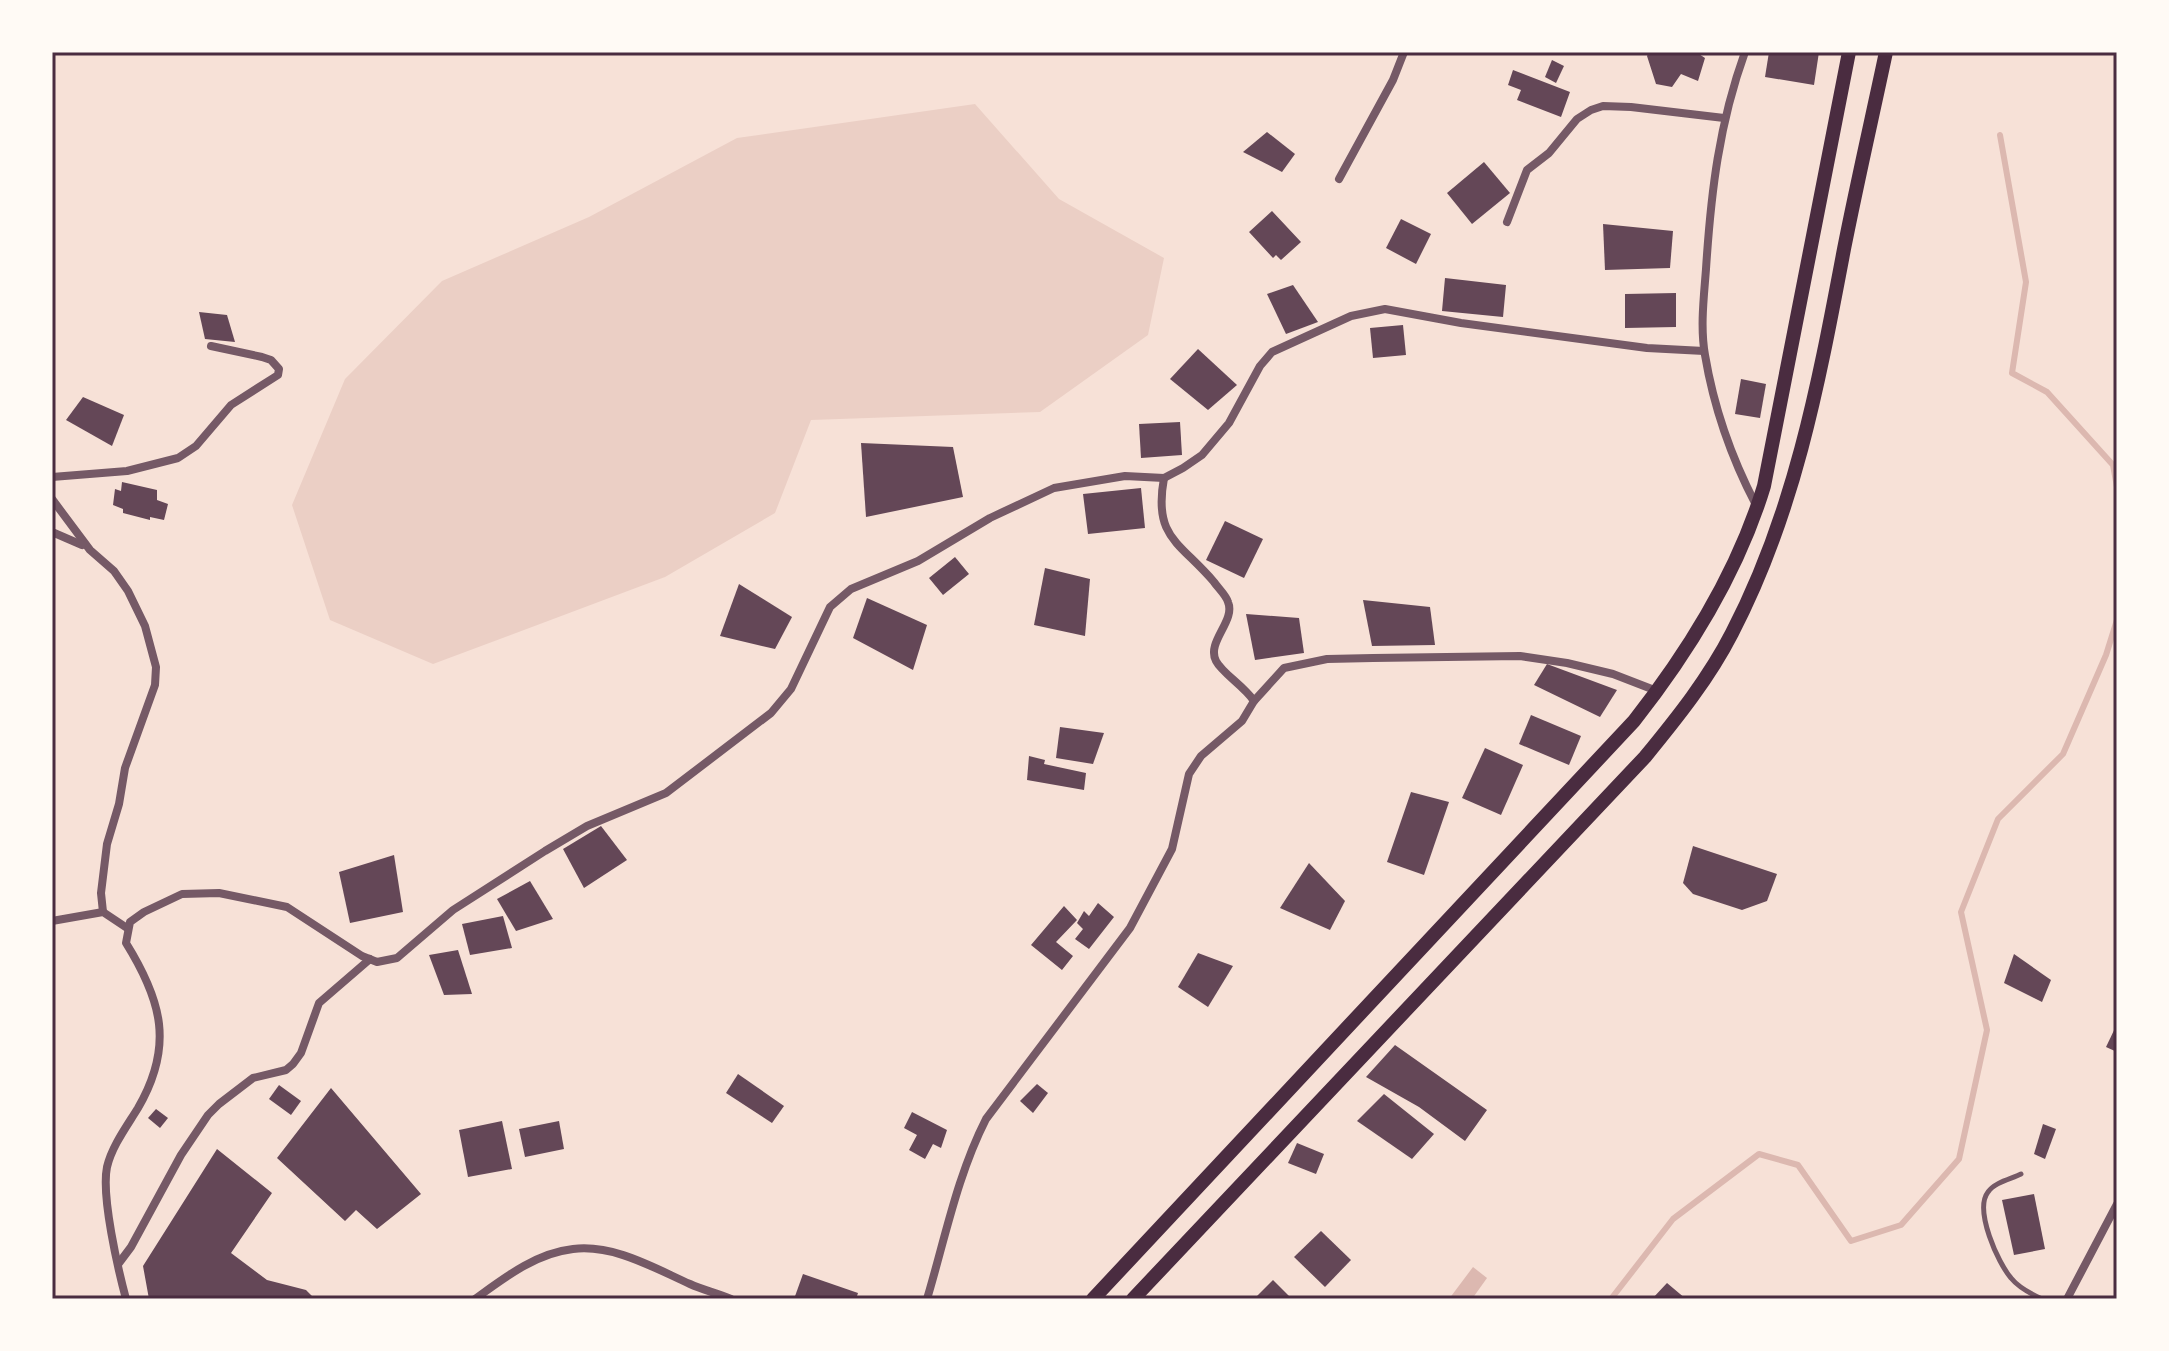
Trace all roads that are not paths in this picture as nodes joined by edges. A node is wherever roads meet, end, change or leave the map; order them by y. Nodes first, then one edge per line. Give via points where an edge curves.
1 (1404, 52) edge
2 (1745, 52) edge
3 (1849, 52) edge
4 (1886, 52) edge
5 (1724, 118) junction
6 (1339, 179) dead end
7 (1507, 222) dead end
8 (211, 346) dead end
9 (1704, 351) junction
10 (52, 477) edge
11 (1164, 478) junction
12 (52, 499) edge
13 (1758, 508) junction
14 (52, 532) edge
15 (90, 550) junction
16 (1658, 691) junction
17 (1254, 701) junction
18 (103, 912) junction
19 (52, 921) edge
20 (127, 928) junction
21 (370, 959) junction
22 (2021, 1174) dead end
23 (2117, 1204) edge
24 (119, 1263) junction
25 (126, 1299) edge
26 (475, 1299) edge
27 (731, 1299) edge
28 (927, 1299) edge
29 (1093, 1299) edge
30 (1133, 1299) edge
31 (2042, 1299) edge
32 (2067, 1299) edge

1 - 6 street
2 - 5 street
3 - 13 main road
4 - 30 main road via 1800,460 1763,566 1709,672 1645,757
5 - 7 street via 1631,107 1591,110 1527,170
5 - 9 street via 1713,174
8 - 10 street via 271,360 278,375 231,405 196,446 178,458 127,471
9 - 11 street via 1647,348 1385,309 1351,316 1272,352 1229,423 1202,455
9 - 13 street via 1725,439
11 - 17 street via 1160,508 1165,529 1228,601 1216,661
11 - 21 street via 1125,476 1054,488 918,561 851,589 830,607 782,702 684,780 545,851 453,910 397,958 385,963
12 - 15 street
13 - 16 main road via 1694,638
14 - 15 street
15 - 18 street via 128,591 156,667 107,844
16 - 17 street via 1613,674 1520,656 1327,659 1284,668
16 - 29 main road
17 - 28 street via 1238,725 1201,756 1189,774 1172,849 1130,928 986,1119 958,1186
18 - 19 street
18 - 20 street
20 - 21 street via 144,912 182,894 219,893 287,907
20 - 24 street via 126,943 156,1005 161,1045 153,1079 111,1154 105,1177
21 - 24 street via 319,1003 293,1064 253,1078 208,1115
22 - 31 lane via 1986,1194 1986,1225 2011,1278
23 - 32 street
24 - 25 street
26 - 27 street via 542,1258 594,1249

